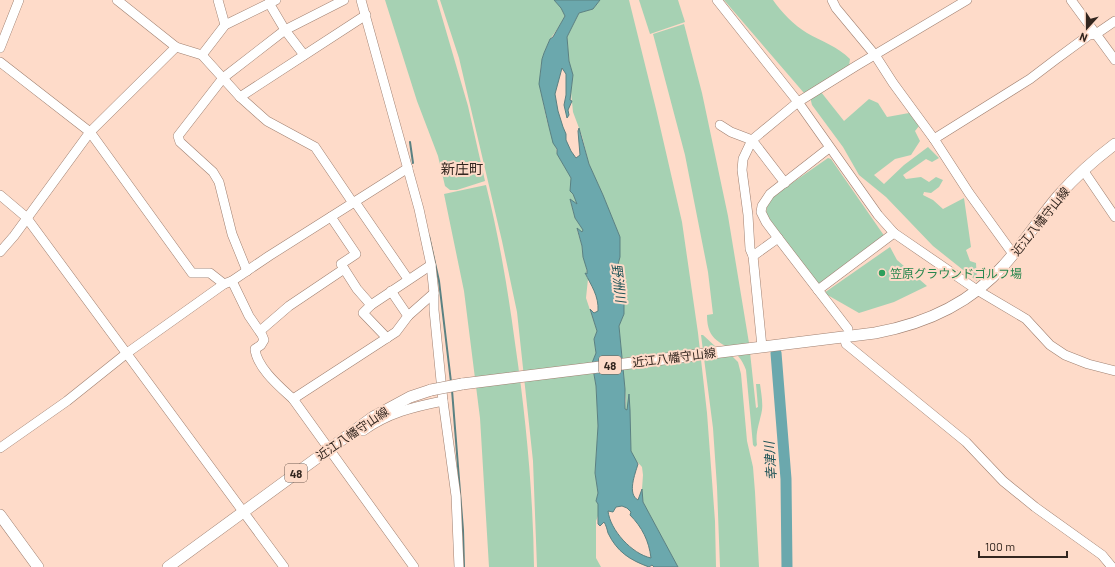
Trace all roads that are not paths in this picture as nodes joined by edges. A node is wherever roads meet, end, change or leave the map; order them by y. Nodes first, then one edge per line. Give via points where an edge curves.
1 (19, 0) edge
2 (117, 0) edge
3 (218, 0) edge
4 (344, 0) edge
5 (361, 0) edge
6 (717, 0) edge
7 (832, 0) edge
8 (967, 0) edge
9 (1071, 0) edge
10 (273, 2) edge
11 (366, 15) junction
12 (1115, 21) edge
13 (224, 25) junction
14 (285, 30) junction
15 (1096, 34) junction
16 (176, 47) junction
17 (0, 48) edge
18 (202, 55) junction
19 (304, 55) junction
20 (875, 55) junction
21 (1115, 60) edge
22 (0, 62) edge
23 (223, 78) junction
24 (240, 97) junction
25 (798, 102) junction
26 (720, 124) dead end
27 (90, 132) junction
28 (934, 139) junction
29 (752, 140) junction
30 (1115, 144) edge
31 (829, 148) junction
32 (408, 168) junction
33 (1083, 170) junction
34 (785, 183) junction
35 (0, 195) edge
36 (354, 202) junction
37 (331, 216) junction
38 (26, 217) junction
39 (1115, 217) edge
40 (894, 233) junction
41 (778, 238) junction
42 (0, 252) edge
43 (1013, 254) junction
44 (753, 256) junction
45 (431, 265) junction
46 (344, 269) junction
47 (247, 271) junction
48 (408, 279) junction
49 (228, 283) junction
50 (818, 290) junction
51 (977, 290) junction
52 (391, 291) junction
53 (434, 293) junction
54 (371, 305) junction
55 (408, 316) junction
56 (260, 331) junction
57 (846, 333) junction
58 (387, 338) junction
59 (762, 347) junction
60 (127, 353) junction
61 (1115, 371) edge
62 (293, 399) junction
63 (444, 402) junction
64 (0, 448) edge
65 (328, 449) junction
66 (243, 511) junction
67 (0, 515) edge
68 (38, 567) edge
69 (168, 567) edge
70 (284, 567) edge
71 (414, 567) edge
72 (459, 567) edge
73 (1112, 567) edge

1 - 17 street
2 - 16 street
3 - 13 street
4 - 14 street
5 - 11 street
6 - 25 street
7 - 20 street
8 - 20 street
9 - 15 street
10 - 13 street
10 - 14 street
11 - 19 street
11 - 32 street
12 - 15 street
13 - 18 street
14 - 19 street
14 - 23 street
15 - 21 street
15 - 28 street via 1089,35 1030,79
16 - 18 street
16 - 27 street
18 - 23 street
19 - 24 street
20 - 25 street
20 - 28 street
22 - 27 street
23 - 24 street
23 - 47 street via 178,136 180,142 213,172 219,182 232,234
24 - 36 street via 267,121 315,147
25 - 29 street
25 - 31 street
26 - 29 street via 731,132
27 - 38 street
27 - 49 street via 192,273 210,273
28 - 43 street
29 - 34 street
29 - 44 street via 743,159 742,170 750,249
30 - 33 main road, 近江八幡守山線 / 48
31 - 34 street
31 - 40 street
32 - 36 street
32 - 45 street
33 - 39 street
33 - 43 main road, 近江八幡守山線 / 48
34 - 41 street via 770,194 761,212
35 - 38 street
36 - 37 street
36 - 48 street
37 - 46 street via 356,254 341,264
37 - 47 street
38 - 42 street
38 - 60 street
40 - 50 street
40 - 51 street
41 - 44 street
41 - 50 street
43 - 51 main road, 近江八幡守山線 / 48
44 - 59 street
45 - 48 street
45 - 53 street
46 - 54 street
46 - 56 street via 289,306
47 - 49 street
48 - 52 street
49 - 56 street
49 - 60 street
50 - 57 street
51 - 57 main road, 近江八幡守山線 / 48 via 942,312 910,325 886,331
51 - 61 street via 1026,319 1050,345 1064,355
52 - 54 street
52 - 55 street
53 - 55 street
53 - 63 street
54 - 58 street via 363,313
55 - 58 street via 396,332
56 - 62 street via 264,340 256,349 256,353 272,379
57 - 59 main road, 近江八幡守山線 / 48
57 - 73 street via 846,344 966,442 1003,480 1035,507 1102,555
58 - 62 street
59 - 65 main road, 近江八幡守山線 / 48, bridge via 431,390 410,397 373,416
60 - 64 street
60 - 66 street
62 - 65 street
63 - 65 street via 403,410 387,416 339,447
63 - 72 street via 456,496
65 - 66 main road, 近江八幡守山線 / 48
65 - 71 street
66 - 69 main road, 近江八幡守山線 / 48
66 - 70 street
67 - 68 main road

